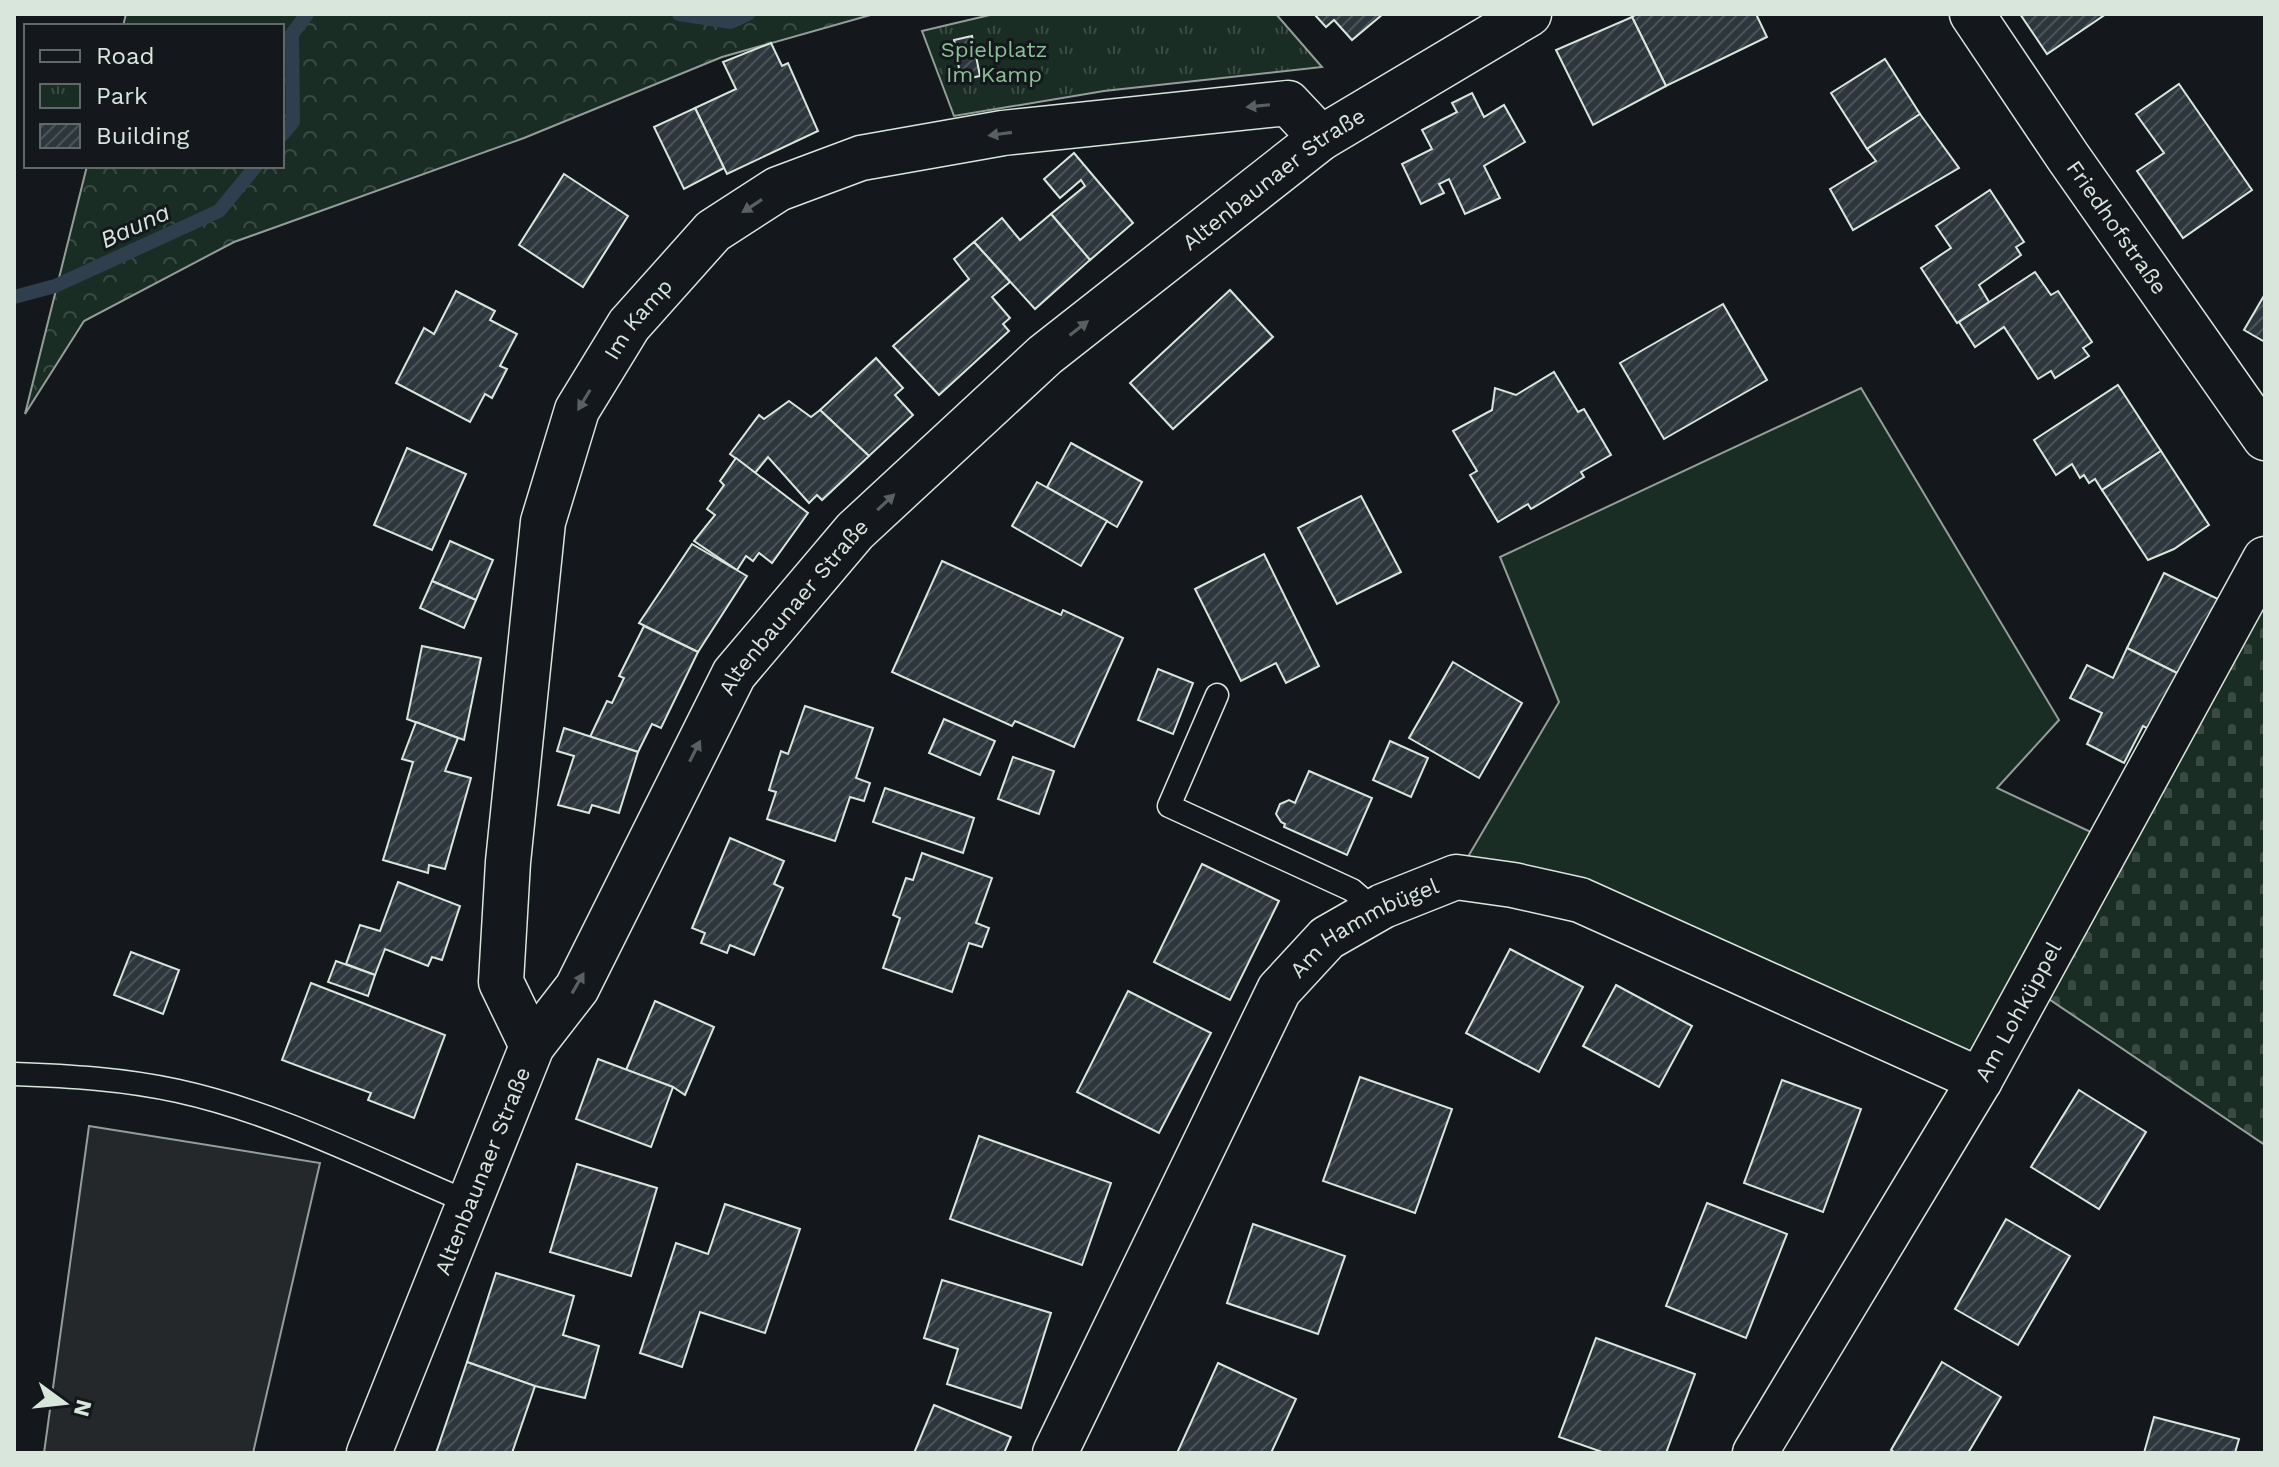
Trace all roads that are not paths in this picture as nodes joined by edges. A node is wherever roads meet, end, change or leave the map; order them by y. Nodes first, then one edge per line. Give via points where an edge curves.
1 (1529, 14) edge
2 (1972, 14) edge
3 (1321, 138) junction
4 (2265, 438) edge
5 (2265, 559) edge
6 (1217, 695) dead end
7 (1375, 910) junction
8 (532, 1046) junction
9 (14, 1074) edge
10 (1980, 1080) junction
11 (468, 1202) junction
12 (1767, 1448) edge
13 (369, 1453) edge
14 (1055, 1453) edge

1 - 3 street, Altenbaunaer Straße
2 - 4 street, Friedhofstraße
8 -> 3 street, Altenbaunaer Straße via 577,988 734,674 855,531 1045,355
3 -> 8 street, Im Kamp via 1288,103 1003,133 861,158 778,189 713,231 629,325 577,410 543,522 501,982
5 - 10 street, Am Lohküppel
6 - 7 lane via 1169,806 1352,890
7 - 10 street, Am Hammbügel via 1456,877 1580,900
7 - 14 street, Am Hammbügel via 1327,938 1279,990
8 - 11 street, Altenbaunaer Straße
9 - 11 lane via 90,1076 178,1091 272,1118
10 - 12 street, Am Lohküppel
11 - 13 street, Altenbaunaer Straße

